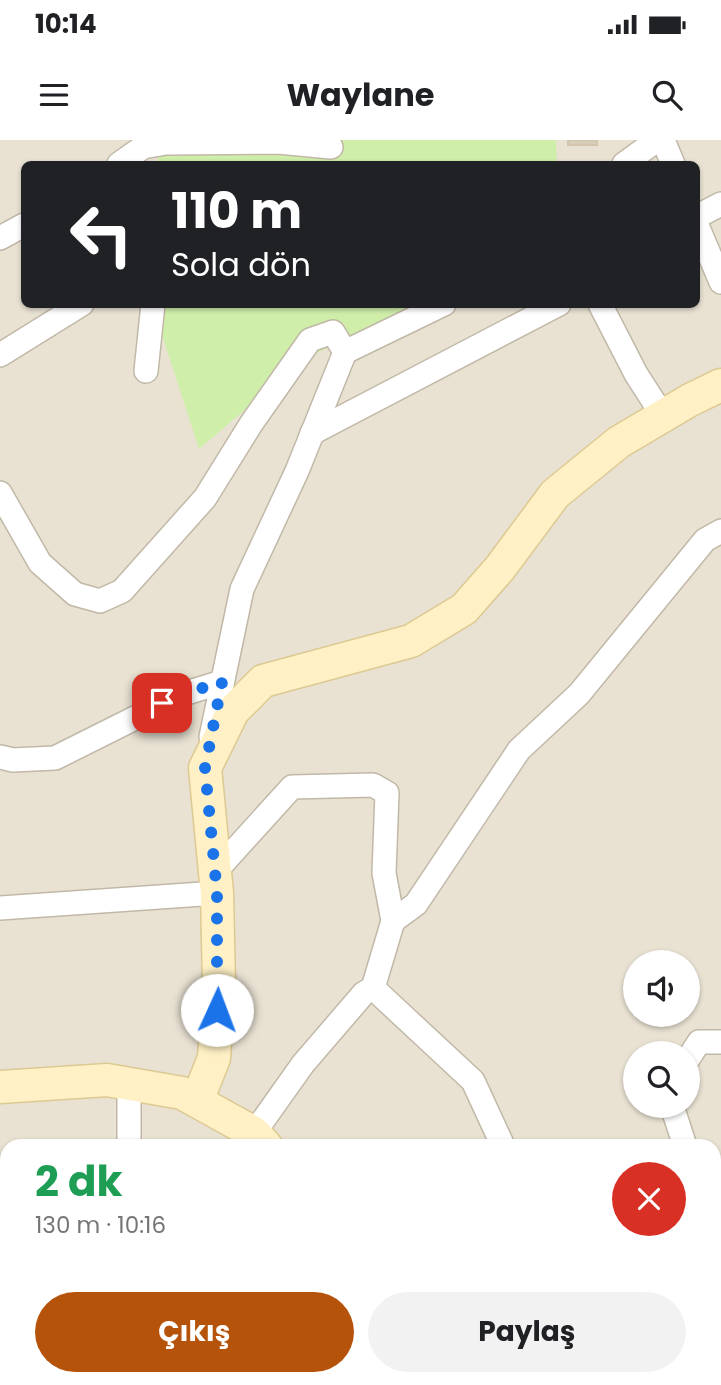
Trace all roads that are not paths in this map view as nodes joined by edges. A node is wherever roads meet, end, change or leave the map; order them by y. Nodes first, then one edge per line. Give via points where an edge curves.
1 (657, 140) edge
2 (663, 140) edge
3 (331, 147) dead end
4 (144, 150) edge
5 (124, 161) edge
6 (628, 161) edge
7 (672, 161) edge
8 (721, 204) edge
9 (700, 214) edge
10 (21, 227) edge
11 (700, 232) edge
12 (0, 238) edge
13 (721, 282) edge
14 (76, 308) edge
15 (153, 308) edge
16 (436, 308) edge
17 (551, 308) edge
18 (602, 308) edge
19 (345, 352) junction
20 (0, 355) edge
21 (146, 371) dead end
22 (721, 385) edge
23 (663, 416) junction
24 (312, 433) junction
25 (0, 493) edge
26 (721, 531) edge
27 (222, 682) junction
28 (0, 757) edge
29 (205, 768) junction
30 (216, 883) junction
31 (0, 908) edge
32 (393, 921) junction
33 (373, 988) junction
34 (700, 1042) edge
35 (721, 1042) edge
36 (0, 1087) edge
37 (130, 1097) junction
38 (189, 1097) junction
39 (0, 1108) edge
40 (676, 1118) edge
41 (130, 1139) edge
42 (258, 1139) edge
43 (261, 1139) edge
44 (500, 1139) edge
45 (683, 1139) edge

1 - 6 street
2 - 7 street
3 - 4 street via 278,142 166,143
4 - 5 street
8 - 9 street
10 - 12 street
11 - 13 street
14 - 20 street
15 - 21 street
16 - 19 street
17 - 24 street
18 - 23 street
19 - 24 street
19 - 25 street via 333,332 310,340 205,498 122,591 100,601 75,594 40,563
22 - 23 street
23 - 29 street via 619,442 555,494 464,609 411,641 263,681 233,711
24 - 27 street via 242,589
26 - 32 street via 705,540 579,694 519,750 416,904
27 - 28 street via 183,694 55,758
27 - 29 street
29 - 30 street
30 - 31 street
30 - 32 street via 292,787 373,785 387,793 384,873
30 - 38 street via 219,986 214,1058
32 - 33 street
33 - 43 street via 303,1063
33 - 44 street via 474,1081
34 - 35 street
36 - 38 street via 107,1080
37 - 38 street
37 - 39 street
37 - 41 street
38 - 42 street
40 - 45 street

